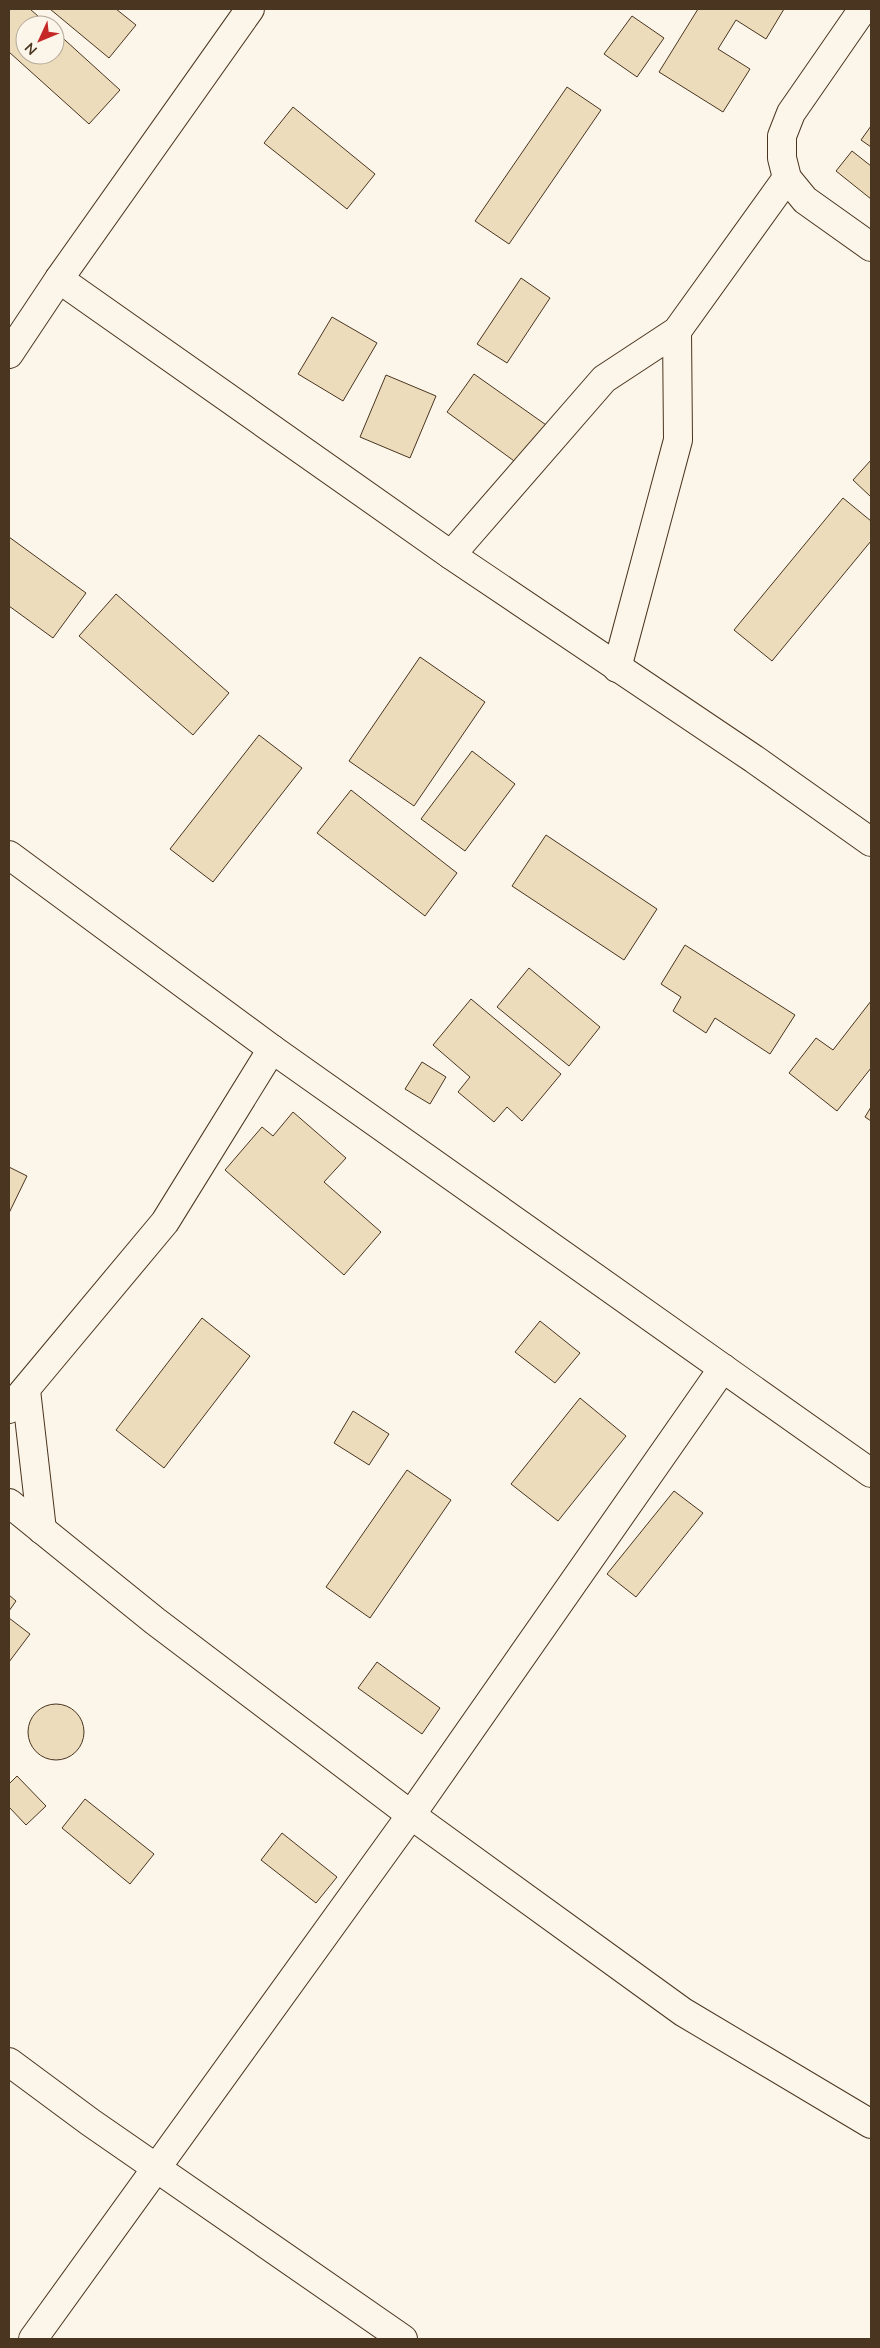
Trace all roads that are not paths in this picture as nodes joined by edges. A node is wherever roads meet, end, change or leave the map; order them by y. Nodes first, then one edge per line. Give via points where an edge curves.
1 (250, 9) edge
2 (863, 9) edge
3 (787, 178) junction
4 (871, 247) edge
5 (59, 279) junction
6 (677, 332) junction
7 (9, 354) edge
8 (451, 556) junction
9 (617, 668) junction
10 (871, 842) edge
11 (9, 854) edge
12 (272, 1050) junction
13 (723, 1368) junction
14 (17, 1400) edge
15 (871, 1473) edge
16 (9, 1503) edge
17 (42, 1530) junction
18 (411, 1815) junction
19 (9, 2062) edge
20 (871, 2124) edge
21 (155, 2167) junction
22 (32, 2339) edge
23 (403, 2339) edge

1 - 5 street
2 - 3 street via 791,113 782,136 782,158
3 - 4 street via 805,200
3 - 6 street
5 - 7 street
5 - 8 street
6 - 8 street via 604,379
6 - 9 street via 678,440
8 - 9 street
9 - 10 street
11 - 12 street
12 - 13 street
12 - 14 street via 165,1222
13 - 15 street
13 - 18 street
14 - 17 street
16 - 17 street
17 - 18 street via 163,1627
18 - 20 street via 683,2012
18 - 21 street
19 - 21 street
21 - 22 street
21 - 23 street

